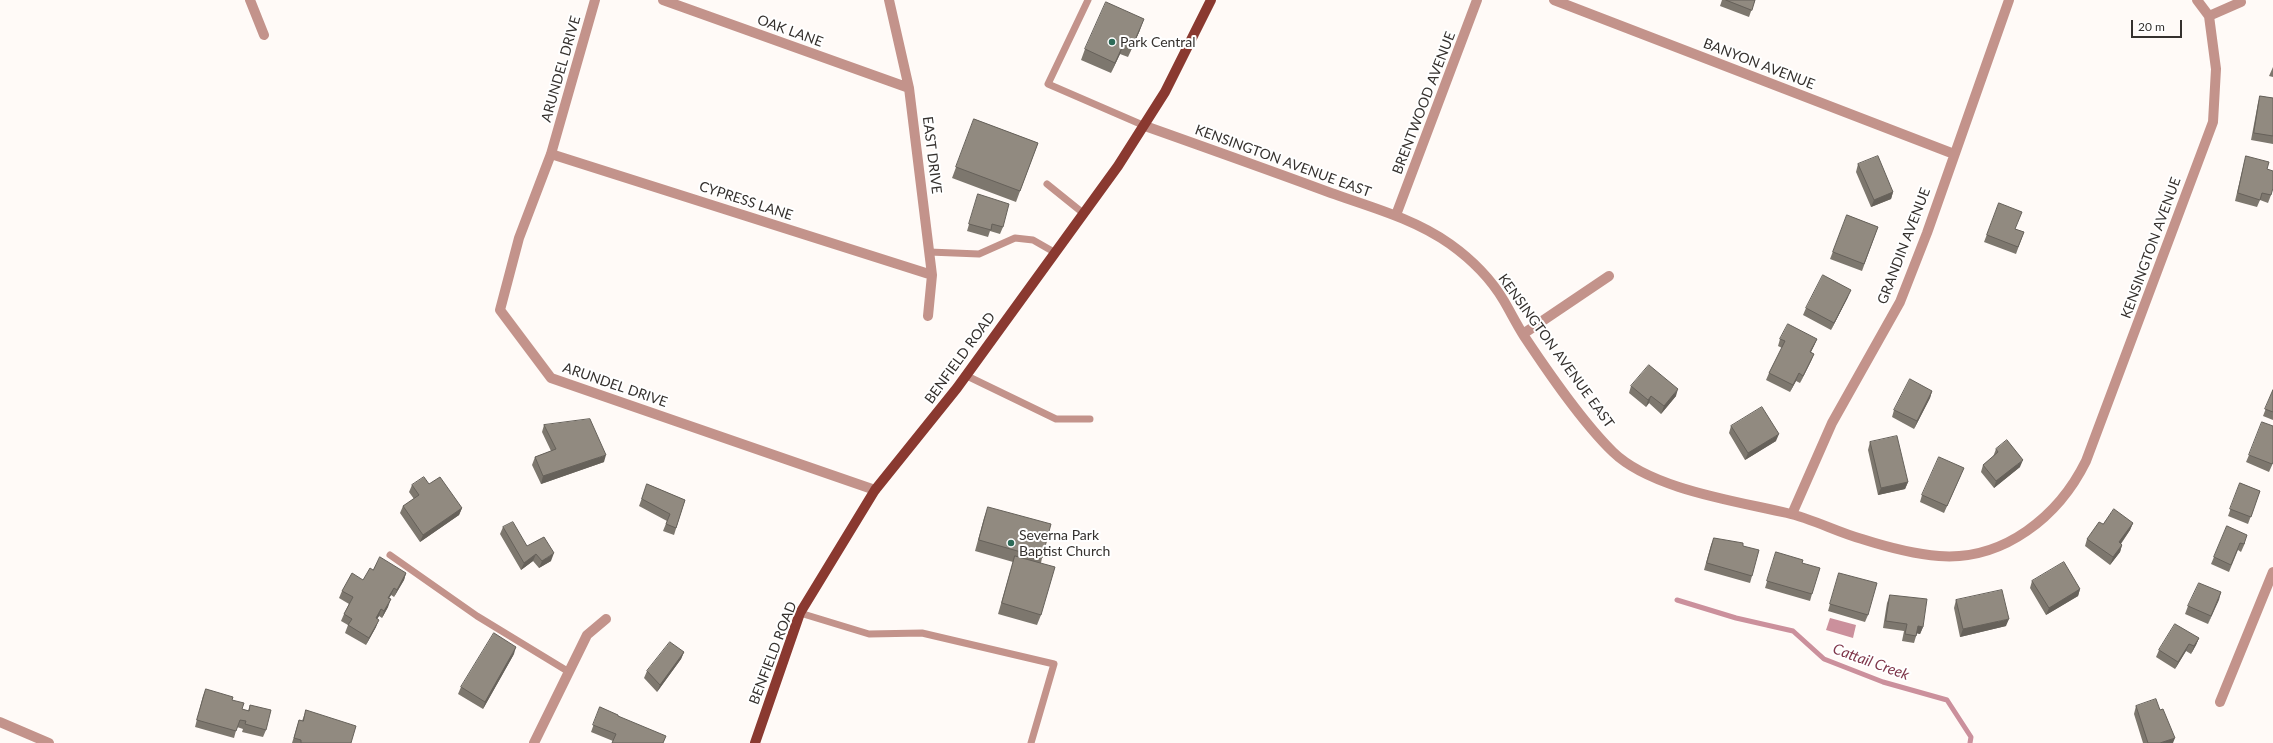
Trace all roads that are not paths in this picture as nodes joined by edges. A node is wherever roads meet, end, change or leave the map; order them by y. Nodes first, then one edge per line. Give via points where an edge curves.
1 (250, 0) edge
2 (595, 0) edge
3 (662, 0) edge
4 (889, 0) edge
5 (1088, 0) edge
6 (1477, 0) edge
7 (1554, 0) edge
8 (2009, 0) edge
9 (2197, 0) edge
10 (1208, 1) edge
11 (2241, 2) dead end
12 (2209, 16) junction
13 (264, 35) dead end
14 (909, 88) junction
15 (1145, 126) junction
16 (552, 154) junction
17 (1954, 154) junction
18 (1047, 184) dead end
19 (1083, 212) junction
20 (1396, 216) junction
21 (929, 252) junction
22 (1054, 252) junction
23 (932, 275) junction
24 (1609, 276) dead end
25 (928, 316) dead end
26 (1523, 334) junction
27 (966, 375) junction
28 (1090, 419) dead end
29 (2075, 483) joint
30 (875, 490) junction
31 (1792, 514) junction
32 (390, 555) dead end
33 (2273, 572) edge
34 (800, 613) junction
35 (606, 619) dead end
36 (569, 672) junction
37 (2220, 702) dead end
38 (0, 722) edge
39 (49, 743) edge
40 (534, 743) edge
41 (755, 743) edge
42 (1031, 743) edge

1 - 13 street
2 - 16 street, ARUNDEL DRIVE
3 - 14 street, OAK LANE
4 - 14 street, EAST DRIVE
5 - 15 lane via 1048,84
6 - 20 street, BRENTWOOD AVENUE
7 - 17 street, BANYON AVENUE
8 - 17 street, GRANDIN AVENUE
9 - 12 street, KENSINGTON AVENUE
10 - 15 main road, BENFIELD ROAD via 1165,92
11 - 12 street
12 - 29 street, KENSINGTON AVENUE via 2216,69 2213,122 2086,461
14 - 21 street, EAST DRIVE
15 - 19 main road, BENFIELD ROAD
15 - 20 street, KENSINGTON AVENUE EAST
16 - 23 street, CYPRESS LANE
16 - 30 street, ARUNDEL DRIVE via 519,238 500,310 551,378
17 - 31 street, GRANDIN AVENUE via 1900,302 1832,423
18 - 19 lane
19 - 22 main road, BENFIELD ROAD
20 - 26 street, KENSINGTON AVENUE EAST via 1449,243 1480,270 1502,298
21 - 22 lane via 979,254 1015,238 1033,240
21 - 23 street, EAST DRIVE
22 - 27 main road, BENFIELD ROAD
23 - 25 street, EAST DRIVE
24 - 26 street
26 - 31 street, KENSINGTON AVENUE EAST via 1585,420 1628,465 1664,482
27 - 28 lane via 1056,419
27 - 30 main road, BENFIELD ROAD
29 - 31 street, KENSINGTON AVENUE EAST via 2052,510 2017,538 1989,550 1958,556 1914,553 1860,539
30 - 34 main road, BENFIELD ROAD
32 - 36 lane via 478,616
33 - 37 street
34 - 41 main road, BENFIELD ROAD
34 - 42 lane via 869,634 922,633 1054,664
35 - 36 street via 587,635
36 - 40 street
38 - 39 street

